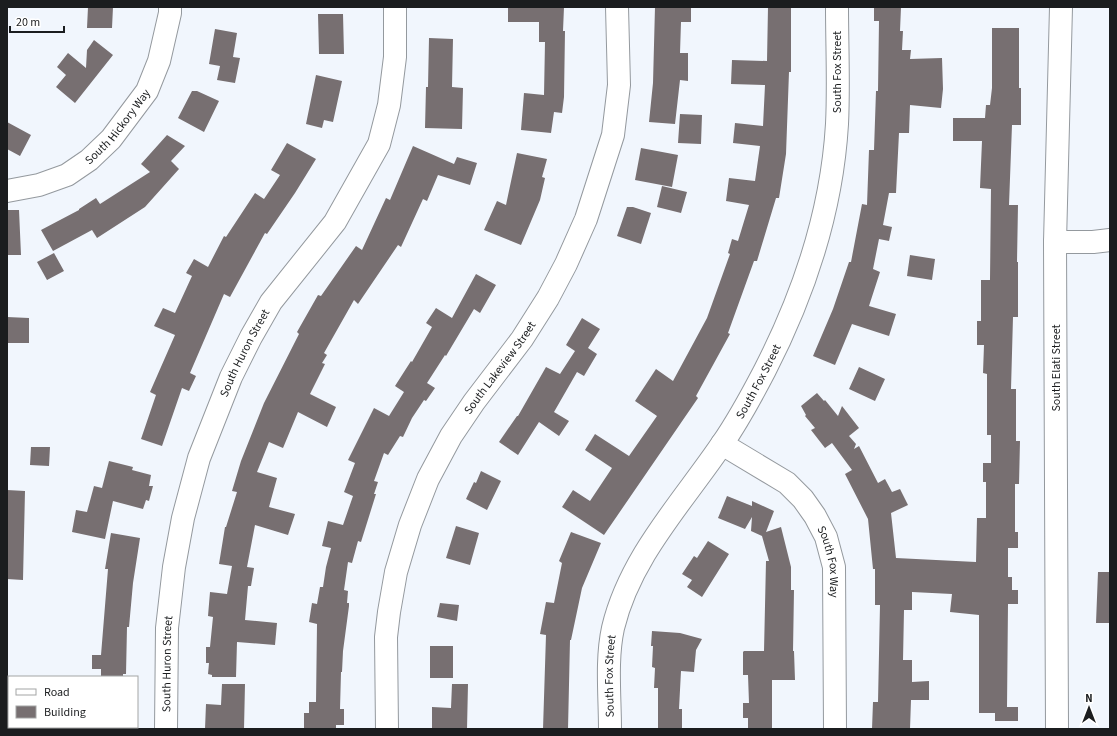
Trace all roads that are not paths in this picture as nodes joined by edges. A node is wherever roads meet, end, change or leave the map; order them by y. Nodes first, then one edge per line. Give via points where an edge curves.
1 (170, 7) edge
2 (395, 7) edge
3 (617, 7) edge
4 (838, 7) edge
5 (1061, 7) edge
6 (7, 191) edge
7 (1110, 240) edge
8 (1056, 242) junction
9 (722, 444) junction
10 (166, 729) edge
11 (387, 729) edge
12 (610, 729) edge
13 (835, 729) edge
14 (1057, 729) edge

1 - 6 street, South Hickory Way via 159,61 147,91 111,139 89,160 67,175
2 - 10 street, South Huron Street via 395,57 389,105 379,144 335,222 271,302 231,377 199,458 183,518 174,567 167,628
3 - 11 street, South Lakeview Street via 619,85 613,134 586,219 548,298 522,339 451,436 428,479 410,525 396,572 386,637
4 - 9 street, South Fox Street via 837,124 832,170 823,215 808,267 788,319 765,369
5 - 8 street, South Elati Street
7 - 8 street
8 - 14 street, South Elati Street
9 - 12 street, South Fox Street via 634,570 620,603 609,654
9 - 13 street, South Fox Way via 786,482 803,499 826,537 834,567

